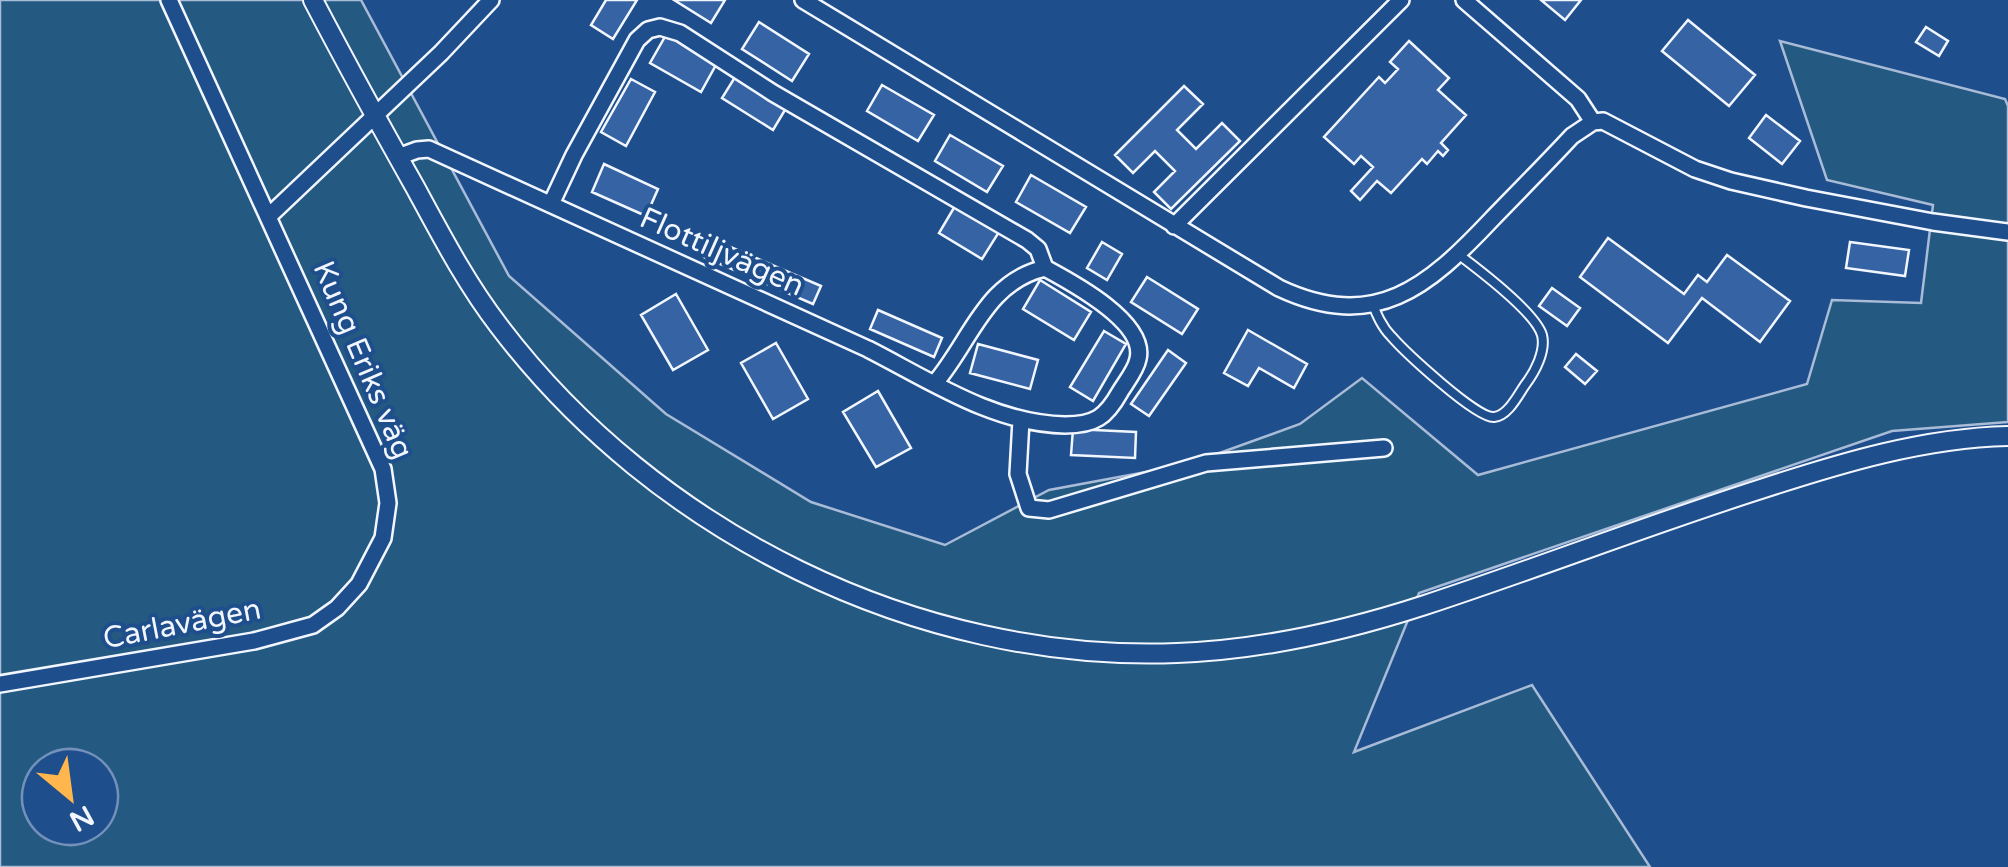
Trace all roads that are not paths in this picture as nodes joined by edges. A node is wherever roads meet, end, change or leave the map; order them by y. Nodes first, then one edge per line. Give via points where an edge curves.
1 (169, 0) edge
2 (313, 0) edge
3 (491, 0) edge
4 (803, 0) edge
5 (1401, 0) edge
6 (1464, 0) edge
7 (374, 116) junction
8 (1593, 122) junction
9 (398, 157) junction
10 (551, 204) junction
11 (269, 216) junction
12 (1174, 226) junction
13 (2008, 232) edge
14 (1458, 254) junction
15 (1045, 268) junction
16 (1372, 302) junction
17 (935, 383) junction
18 (1021, 420) junction
19 (2008, 436) edge
20 (1384, 448) dead end
21 (359, 584) joint
22 (0, 684) edge

1 - 11 street, Kung Eriks väg
2 - 7 street
3 - 7 street
4 - 12 street
5 - 12 street
6 - 8 street via 1578,99
7 - 9 street
7 - 11 street
8 - 13 street via 1604,121 1730,182
8 - 14 street
9 - 10 street, Flottiljvägen via 429,149
9 - 19 street via 497,324 563,400 652,479 782,564 891,608 1003,638 1160,653 1290,640 1399,614 1865,457
10 - 15 street via 637,40 660,27 1027,240
10 - 17 street, Flottiljvägen
11 - 21 street, Kung Eriks väg via 383,469 383,538
12 - 16 street via 1306,300 1330,306
14 - 16 street via 1430,280
14 - 16 lane via 1542,335 1534,374 1505,413 1482,416 1460,399 1390,335
15 - 17 street via 1012,281 996,296
15 - 18 street via 1120,317 1133,334 1138,360 1104,416 1066,425
17 - 18 street, Flottiljvägen
18 - 20 street via 1018,474 1029,508 1050,510 1206,464
21 - 22 street, Carlavägen via 337,608 298,629

